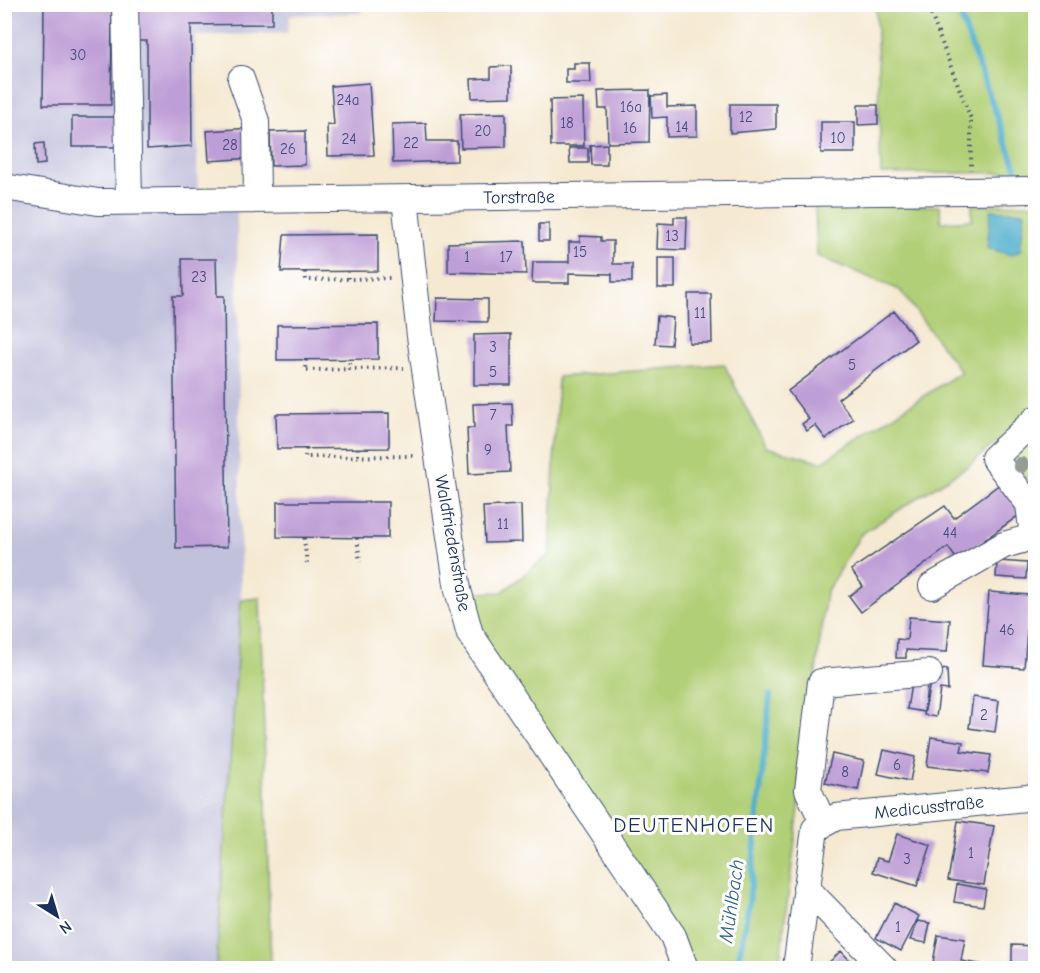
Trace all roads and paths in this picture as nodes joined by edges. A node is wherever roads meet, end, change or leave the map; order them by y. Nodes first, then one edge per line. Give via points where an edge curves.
1 (125, 4) edge
2 (927, 4) edge
3 (241, 79) dead end
4 (4, 187) edge
5 (971, 190) junction
6 (1035, 190) edge
7 (257, 198) junction
8 (405, 199) junction
9 (129, 201) junction
10 (348, 271) dead end
11 (305, 272) dead end
12 (414, 277) junction
13 (348, 279) junction
14 (350, 359) dead end
15 (306, 360) dead end
16 (425, 367) junction
17 (349, 370) junction
18 (1035, 420) edge
19 (358, 448) dead end
20 (306, 449) dead end
21 (358, 456) junction
22 (438, 456) junction
23 (1034, 537) edge
24 (304, 538) dead end
25 (357, 538) dead end
26 (360, 562) dead end
27 (307, 564) dead end
28 (932, 586) dead end
29 (928, 673) dead end
30 (1035, 797) edge
31 (823, 822) junction
32 (806, 888) junction
33 (685, 969) edge
34 (796, 969) edge
35 (884, 969) edge

1 - 9 street
2 - 5 path via 971,119
3 - 7 street via 256,121
4 - 9 street, Torstraße via 98,202
5 - 6 street, Torstraße
5 - 8 street, Torstraße
7 - 8 street, Torstraße
7 - 9 street, Torstraße
8 - 12 street, Waldfriedenstraße
10 - 13 path
11 - 13 path via 306,280
12 - 13 path
12 - 16 street, Waldfriedenstraße
14 - 17 path
15 - 17 path via 305,370
16 - 17 path
16 - 22 street, Waldfriedenstraße
18 - 23 street via 994,458 1029,504
19 - 21 path
20 - 21 path via 305,456
21 - 22 path
22 - 33 street, Waldfriedenstraße via 458,590 470,634 673,936
23 - 28 street via 1004,545
24 - 27 path
25 - 26 path
29 - 31 street via 821,682 808,790
30 - 31 street, Medicusstraße via 836,817
31 - 32 street via 815,829
32 - 34 street
32 - 35 street

